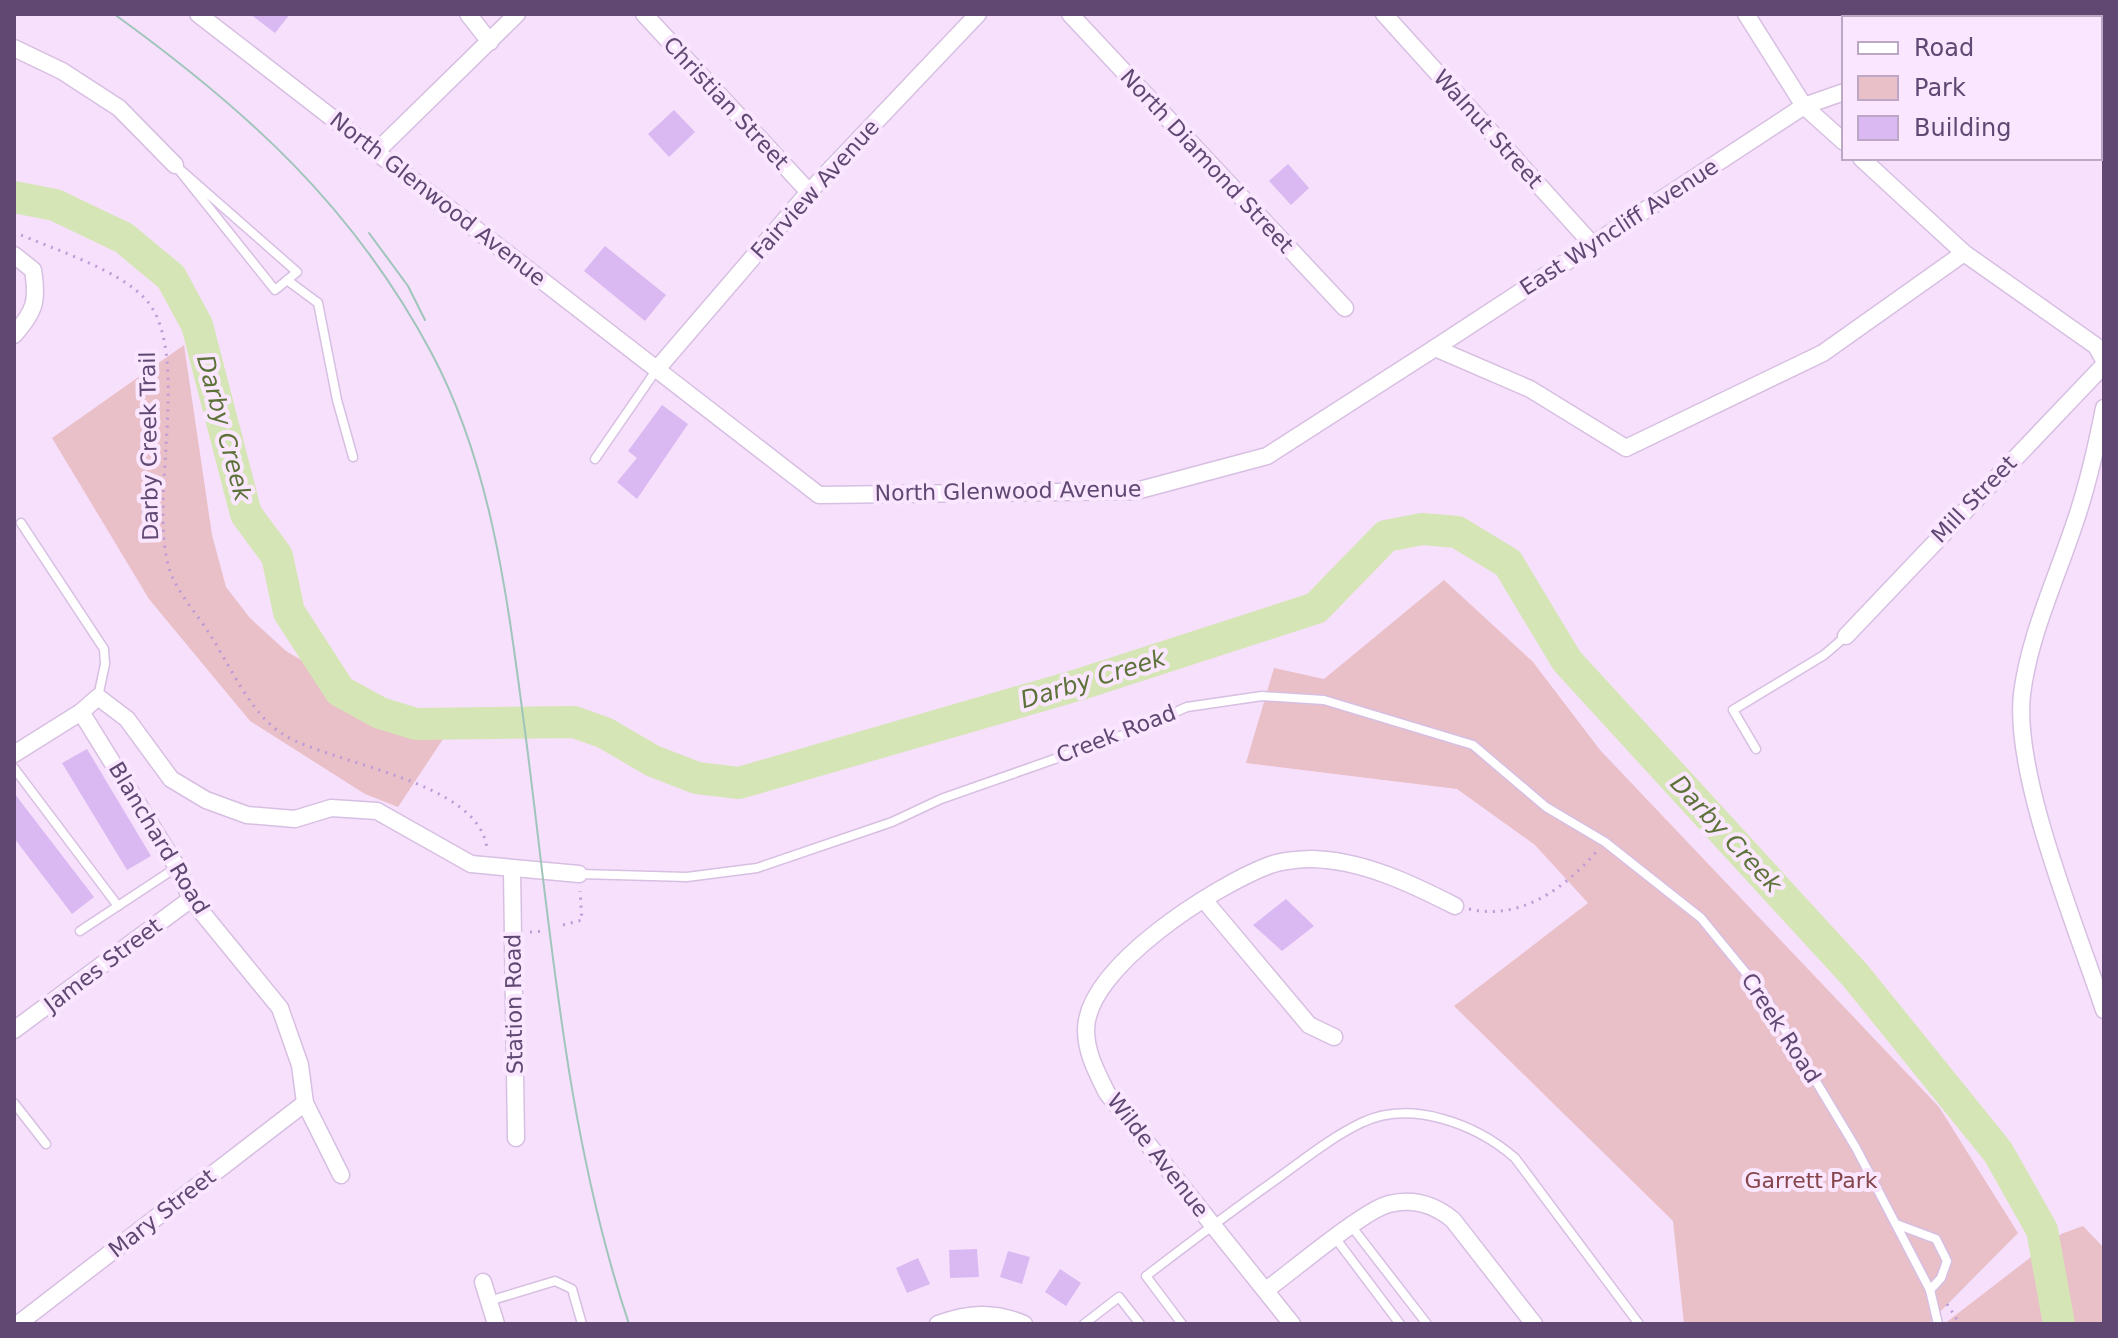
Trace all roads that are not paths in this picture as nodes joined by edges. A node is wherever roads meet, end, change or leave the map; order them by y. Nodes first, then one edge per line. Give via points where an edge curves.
1 (198, 14) edge
2 (468, 14) edge
3 (517, 14) edge
4 (644, 14) edge
5 (978, 14) edge
6 (1070, 14) edge
7 (1384, 14) edge
8 (1746, 14) edge
9 (490, 42) junction
10 (14, 48) edge
11 (1842, 93) edge
12 (1804, 106) junction
13 (1842, 140) edge
14 (377, 151) junction
15 (1863, 160) edge
16 (175, 165) junction
17 (809, 192) junction
18 (1592, 244) junction
19 (1964, 253) junction
20 (14, 255) edge
21 (287, 280) junction
22 (1345, 308) dead end
23 (14, 335) edge
24 (1435, 348) junction
25 (2104, 362) edge
26 (657, 369) junction
27 (2104, 408) edge
28 (353, 457) dead end
29 (595, 459) dead end
30 (21, 523) dead end
31 (1846, 636) joint
32 (98, 697) junction
33 (81, 712) junction
34 (1756, 749) dead end
35 (14, 754) edge
36 (14, 768) edge
37 (177, 867) junction
38 (512, 871) junction
39 (579, 874) joint
40 (191, 899) junction
41 (1204, 900) junction
42 (118, 906) junction
43 (1455, 906) road end
44 (80, 931) dead end
45 (2104, 1010) edge
46 (14, 1030) edge
47 (1334, 1037) dead end
48 (14, 1103) edge
49 (305, 1103) junction
50 (516, 1138) dead end
51 (46, 1144) dead end
52 (341, 1175) dead end
53 (1213, 1224) junction
54 (1896, 1224) junction
55 (1352, 1227) junction
56 (1336, 1239) junction
57 (483, 1282) dead end
58 (1266, 1290) junction
59 (1930, 1290) junction
60 (489, 1301) junction
61 (18, 1324) edge
62 (496, 1324) edge
63 (582, 1324) edge
64 (938, 1324) edge
65 (1024, 1324) edge
66 (1084, 1324) edge
67 (1140, 1324) edge
68 (1182, 1324) edge
69 (1292, 1324) edge
70 (1400, 1324) edge
71 (1427, 1324) edge
72 (1534, 1324) edge
73 (1639, 1324) edge
74 (1938, 1324) edge

1 - 14 street, North Glenwood Avenue
2 - 9 street
3 - 9 street
4 - 17 street, Christian Street
5 - 17 street, Fairview Avenue
6 - 22 street, North Diamond Street
7 - 18 street, Walnut Street
8 - 12 street
9 - 14 street
10 - 16 street via 119,108
11 - 12 street, East Wyncliff Avenue
12 - 13 street
12 - 18 street, East Wyncliff Avenue
14 - 26 street, North Glenwood Avenue
15 - 19 street
16 - 21 lane via 297,272
16 - 21 lane via 275,290
17 - 26 street, Fairview Avenue
18 - 24 street, East Wyncliff Avenue
19 - 24 street via 1823,353 1626,448 1530,389
19 - 25 street via 2096,346
20 - 23 street via 33,270 37,297
21 - 28 lane via 318,303
24 - 26 street, North Glenwood Avenue via 1267,456 1136,491 819,495
25 - 31 street, Mill Street
26 - 29 lane
27 - 45 street via 2022,693 2022,729 2046,836
30 - 32 lane via 104,649
31 - 34 lane via 1733,710
32 - 33 street
32 - 38 street, Creek Road via 127,719 171,779 206,800 247,815 295,819 331,808 377,811 471,864
33 - 35 street
33 - 37 street, Blanchard Road
36 - 42 lane
37 - 40 street, Blanchard Road
37 - 42 lane
38 - 39 street, Creek Road
38 - 50 street, Station Road
39 - 54 lane, Creek Road via 687,877 757,868 892,822 1187,707 1262,696 1324,700 1473,745 1546,807 1605,842 1701,918 1764,995
40 - 46 street, James Street
40 - 49 street, Blanchard Road via 280,1008 300,1065
41 - 43 street, Wilde Avenue via 1271,864 1312,859 1412,884
41 - 47 street via 1309,1025
41 - 53 street, Wilde Avenue via 1124,959 1097,992 1086,1029 1092,1063 1107,1093
42 - 44 lane
48 - 51 lane
49 - 52 street, Blanchard Road
49 - 61 street, Mary Street
53 - 58 street, Wilde Avenue
53 - 68 lane via 1146,1276
53 - 73 lane via 1363,1122 1404,1115 1445,1120 1495,1141 1515,1158
54 - 59 lane, Creek Road
54 - 59 lane via 1936,1239 1947,1261
55 - 56 street
55 - 71 lane
55 - 72 street via 1386,1204 1404,1201 1439,1208
56 - 58 street
56 - 70 lane
57 - 60 street
58 - 69 street, Wilde Avenue
59 - 74 lane, Creek Road
60 - 62 street
60 - 63 lane via 555,1281 572,1289
64 - 65 street via 986,1314
66 - 67 lane via 1119,1297

